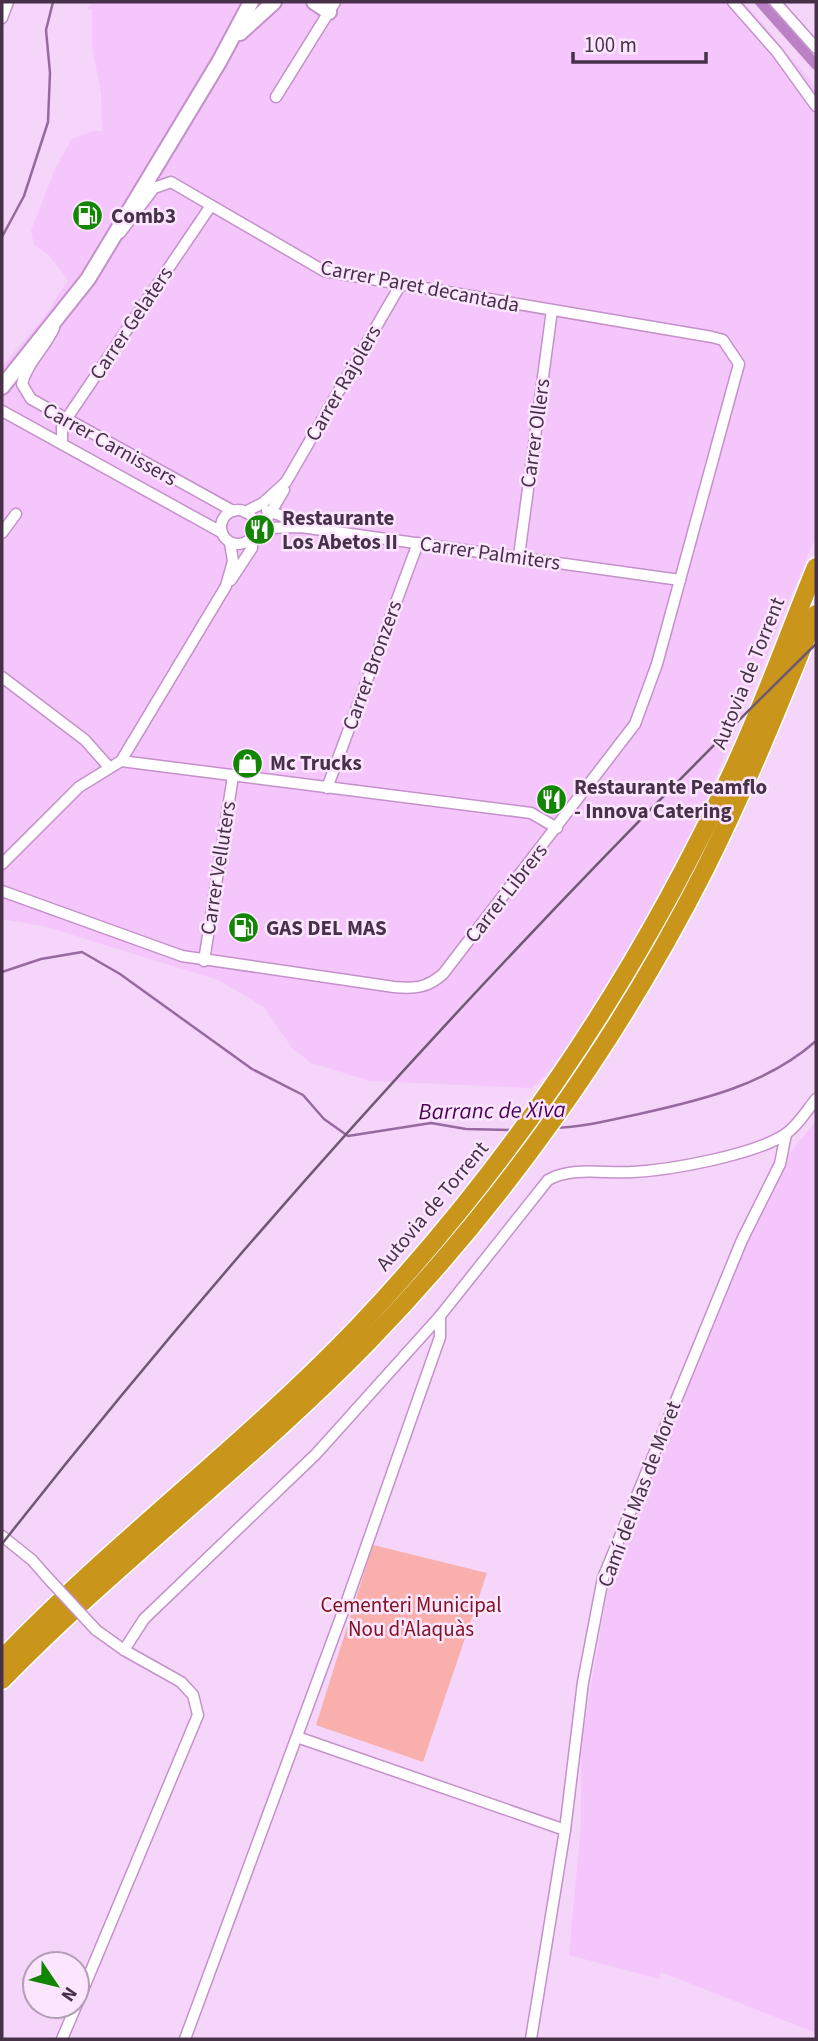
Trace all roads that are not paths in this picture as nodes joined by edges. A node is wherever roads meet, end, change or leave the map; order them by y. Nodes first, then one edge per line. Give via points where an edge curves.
1 (8, 2) edge
2 (251, 2) edge
3 (275, 2) edge
4 (314, 2) edge
5 (733, 2) edge
6 (775, 2) edge
7 (332, 7) edge
8 (2, 18) edge
9 (816, 48) edge
10 (219, 62) junction
11 (276, 97) dead end
12 (816, 106) edge
13 (210, 207) junction
14 (110, 243) junction
15 (401, 284) junction
16 (552, 310) junction
17 (57, 321) junction
18 (732, 349) joint
19 (2, 387) edge
20 (2, 411) edge
21 (66, 418) junction
22 (62, 442) junction
23 (286, 482) junction
24 (280, 497) junction
25 (249, 510) junction
26 (233, 511) junction
27 (271, 512) junction
28 (16, 514) dead end
29 (288, 519) junction
30 (300, 527) junction
31 (221, 532) junction
32 (2, 533) edge
33 (253, 533) junction
34 (230, 543) junction
35 (418, 543) junction
36 (519, 556) junction
37 (816, 567) edge
38 (680, 580) junction
39 (226, 586) junction
40 (816, 614) edge
41 (2, 677) edge
42 (121, 761) junction
43 (108, 766) junction
44 (233, 776) junction
45 (327, 788) junction
46 (557, 828) junction
47 (2, 864) edge
48 (2, 891) edge
49 (204, 961) junction
50 (816, 1099) edge
51 (786, 1135) junction
52 (440, 1317) junction
53 (370, 1340) junction
54 (287, 1395) junction
55 (2, 1536) edge
56 (2, 1641) edge
57 (124, 1650) junction
58 (2, 1658) edge
59 (2, 1680) edge
60 (2, 1695) edge
61 (297, 1737) junction
62 (565, 1830) junction
63 (91, 1969) edge
64 (70, 2020) edge
65 (62, 2039) edge
66 (185, 2039) edge
67 (531, 2039) edge

1 - 8 street
2 - 10 street
3 - 10 street via 252,20
4 - 7 street
5 - 12 street
6 - 9 street
7 - 11 street
10 - 14 street
13 - 14 street, Carrer Paret decantada via 179,185 163,183
13 - 15 street, Carrer Paret decantada via 324,271
13 - 21 street, Carrer Gelaters
14 - 17 street
15 - 16 street, Carrer Paret decantada
15 - 23 street, Carrer Rajolers
16 - 18 street, Carrer Paret decantada via 712,337
16 - 36 street, Carrer Ollers
17 - 19 street
17 - 21 street, Carrer Carnissers via 22,384 31,399
18 - 38 street, Carrer Librers via 739,364 736,379
20 - 22 street, Carrer Carnissers
21 - 22 street, Carrer Gelaters
21 - 26 street, Carrer Carnissers
22 - 31 street, Carrer Carnissers
23 - 24 street, Carrer Rajolers
23 - 25 street, Carrer Rajolers
24 - 27 street, Carrer Rajolers
24 - 29 street
25 - 26 street, Carrer Carnissers
25 - 27 street, Carrer Palmiters
25 - 33 street
26 - 31 street via 223,519
27 - 29 street, Carrer Palmiters
27 - 33 street, Carrer Rajolers
28 - 32 street
29 - 30 street, Carrer Palmiters
30 - 33 street, Carrer Palmiters
30 - 35 street, Carrer Palmiters
31 - 34 street, Carrer Carnissers
33 - 34 street via 244,543
33 - 39 street, Carrer Rajolers via 251,548
34 - 39 street, Carrer Rajolers via 233,561
35 - 36 street, Carrer Palmiters
35 - 45 street, Carrer Bronzers
36 - 38 street, Carrer Palmiters
37 - 54 highway, Autovia de Torrent via 735,764 688,863 613,998 498,1164 421,1258
38 - 46 street, Carrer Librers via 635,723
39 - 42 street, Carrer Rajolers
40 - 53 highway, Autovia de Torrent via 704,871 628,1004 517,1168
41 - 43 street via 85,740
42 - 43 street
42 - 44 street
43 - 47 street via 79,787
44 - 45 street
44 - 49 street, Carrer Velluters
45 - 46 street via 531,813
46 - 49 street, Carrer Librers via 443,974 422,988
48 - 49 street, Carrer Librers
50 - 51 street
51 - 52 street via 688,1165 634,1172 561,1173 533,1196
51 - 62 street, Camí del Mas de Moret via 780,1164 741,1240 603,1578 583,1682
52 - 57 street via 316,1454 161,1600
52 - 61 street via 440,1337
53 - 59 highway, Autovia de Torrent via 300,1410 54,1627
53 - 60 highway via 303,1416 9,1683
54 - 56 highway
54 - 58 highway, Autovia de Torrent
55 - 57 street, bridge via 24,1553 96,1630
57 - 63 street via 181,1682 193,1695 198,1715
61 - 62 street
61 - 66 street
62 - 67 street, Camí del Mas de Moret
64 - 65 street

